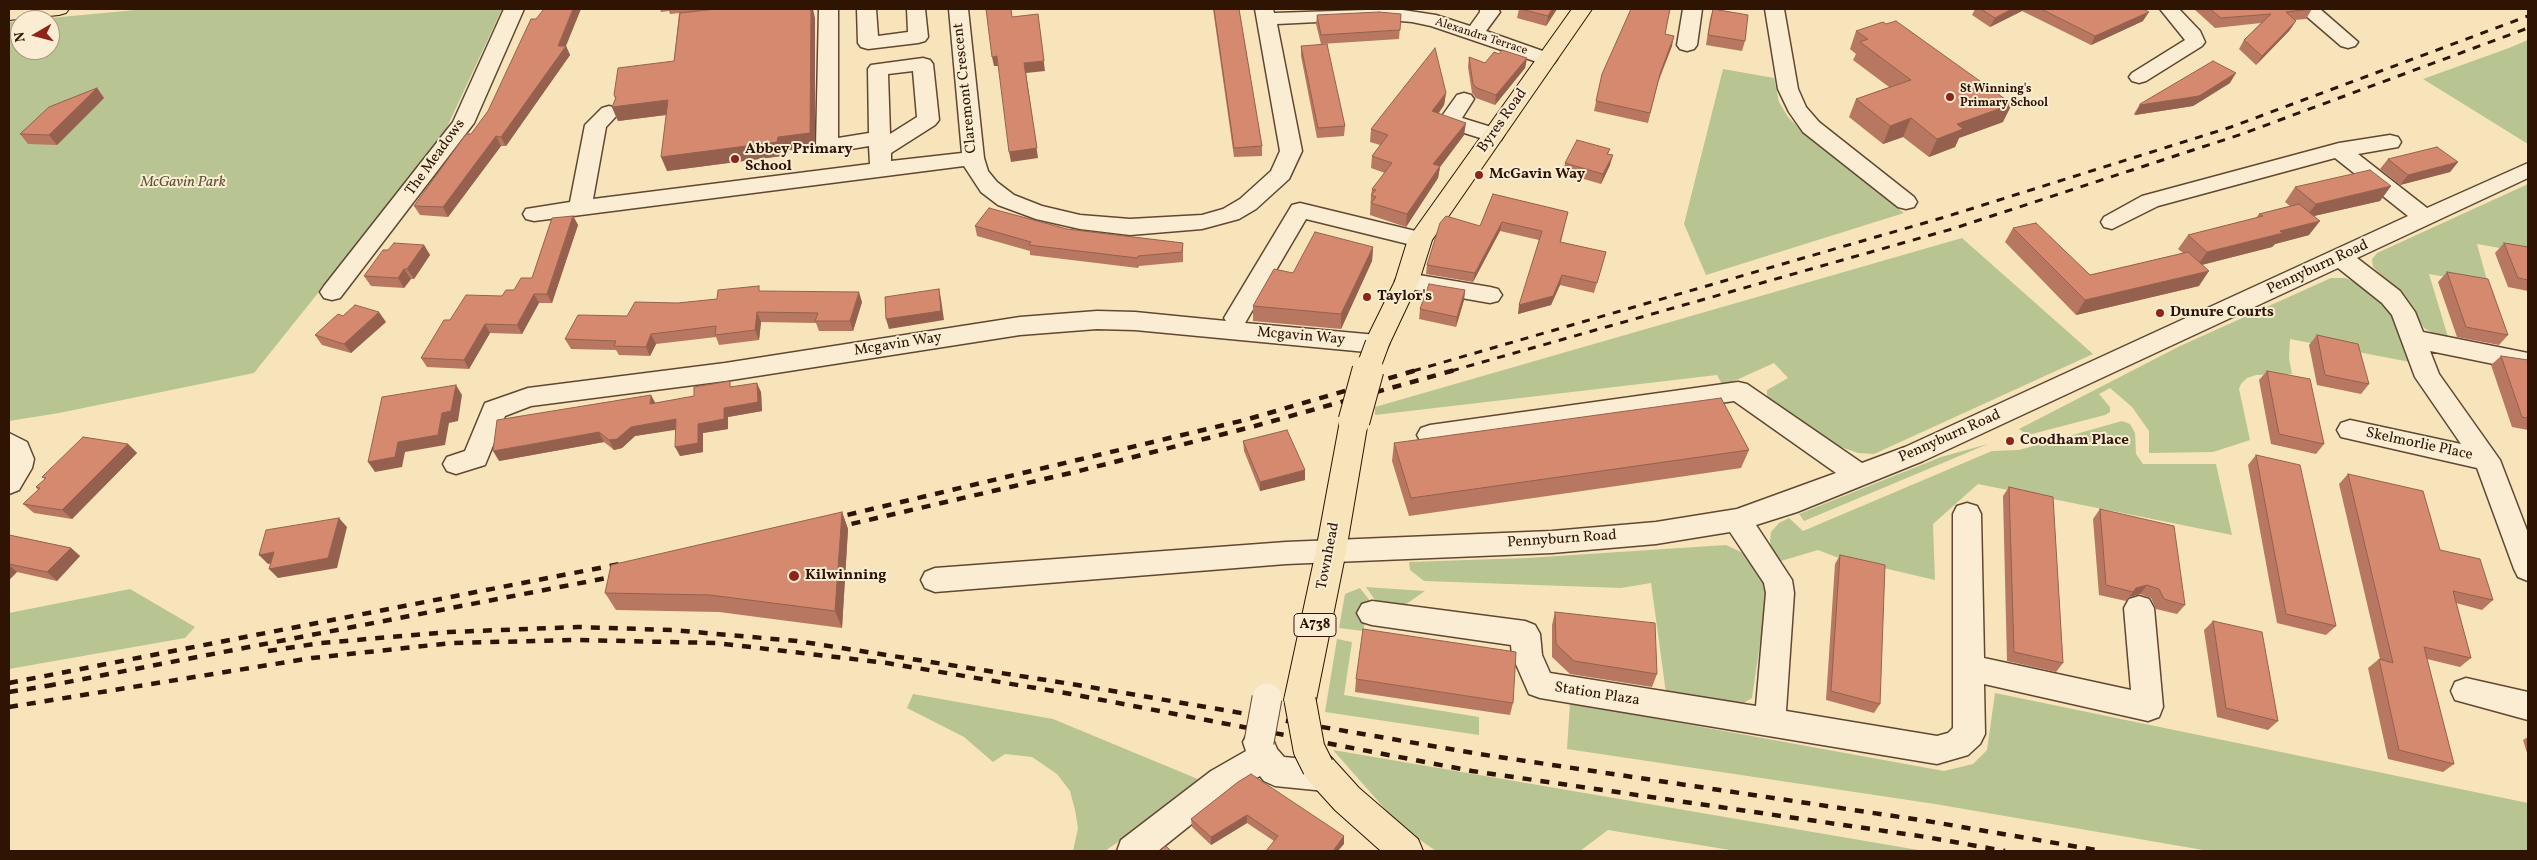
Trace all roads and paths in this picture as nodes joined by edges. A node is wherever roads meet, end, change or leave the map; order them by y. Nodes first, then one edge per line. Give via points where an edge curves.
1 (59, 9) edge
2 (514, 9) edge
3 (828, 9) edge
4 (867, 9) edge
5 (916, 9) edge
6 (959, 9) edge
7 (1489, 9) edge
8 (1582, 9) edge
9 (1692, 9) edge
10 (1754, 9) edge
11 (1774, 9) edge
12 (1784, 9) edge
13 (2169, 9) edge
14 (2308, 9) edge
15 (9, 14) edge
16 (1264, 14) edge
17 (1435, 15) edge
18 (1474, 34) junction
19 (2348, 42) dead end
20 (1687, 45) dead end
21 (1547, 59) junction
22 (2139, 77) dead end
23 (1464, 99) dead end
24 (609, 112) dead end
25 (1493, 135) junction
26 (2390, 142) dead end
27 (2339, 150) junction
28 (880, 152) junction
29 (973, 158) junction
30 (2528, 170) edge
31 (1906, 202) dead end
32 (580, 208) junction
33 (534, 214) dead end
34 (2425, 218) junction
35 (2112, 222) dead end
36 (1420, 239) junction
37 (2340, 258) junction
38 (1407, 281) junction
39 (332, 292) dead end
40 (1490, 295) dead end
41 (1236, 318) dead end
42 (2415, 339) junction
43 (1377, 344) junction
44 (2528, 362) edge
45 (2350, 430) dead end
46 (1430, 435) dead end
47 (9, 443) edge
48 (2487, 460) junction
49 (456, 464) dead end
50 (1860, 476) junction
51 (9, 482) edge
52 (1967, 514) dead end
53 (1737, 520) junction
54 (1331, 551) junction
55 (2528, 570) edge
56 (936, 580) dead end
57 (2140, 608) dead end
58 (1372, 613) dead end
59 (1969, 668) junction
60 (2466, 691) dead end
61 (1267, 698) dead end
62 (2528, 706) edge
63 (1770, 722) junction
64 (1261, 749) junction
65 (1321, 772) junction
66 (1133, 851) edge
67 (1406, 851) edge

1 - 15 highway
2 - 39 street, The Meadows via 463,123
3 - 28 street via 827,146
4 - 5 street via 868,43 918,37
6 - 29 street, Claremont Crescent
7 - 18 street
8 - 21 highway, Byres Road / A738
9 - 20 street
10 - 11 street
11 - 12 street
11 - 31 street via 1788,89 1796,108 1811,127
13 - 22 street via 2194,35 2195,42
14 - 19 street
16 - 17 street, Alexandra Terrace
16 - 29 street, Claremont Crescent via 1291,151 1281,174 1248,204 1231,214 1202,222 1130,227 1080,222 1036,212 1006,200 989,187 975,169
17 - 18 street, Alexandra Terrace
18 - 21 street, Alexandra Terrace
21 - 25 highway, Byres Road / A738
23 - 25 street via 1448,120
24 - 32 street via 596,125
25 - 36 highway, Byres Road / A738
26 - 27 street
27 - 34 street
27 - 35 street via 2150,202
28 - 29 street
28 - 32 street
30 - 34 street, Pennyburn Road
32 - 33 street
34 - 37 street, Pennyburn Road
36 - 38 highway, Byres Road / A738
36 - 41 street via 1300,210
37 - 42 street, Skelmorlie Place via 2392,297
37 - 50 street, Pennyburn Road
38 - 40 street
38 - 43 highway, Byres Road / A738
42 - 44 street
42 - 48 street, Skelmorlie Place via 2428,377
43 - 49 street, Mcgavin Way via 1135,321 1097,320 1020,326 725,372 528,397 494,410 476,458
43 - 54 highway, Townhead / A738, bridge via 1354,421
45 - 48 street, Skelmorlie Place
46 - 50 street via 1738,391
47 - 51 street via 18,449 21,459
48 - 55 street, Skelmorlie Place
50 - 53 street, Pennyburn Road
52 - 59 street
53 - 54 street, Pennyburn Road via 1656,533 1552,542
53 - 63 street via 1778,580 1780,594
54 - 56 street, Pennyburn Road
54 - 65 highway, Townhead / A738, bridge via 1300,700 1307,742
57 - 59 street via 2148,708
58 - 63 street, Station Plaza via 1525,634 1527,655 1540,685
59 - 63 street via 1968,734 1957,745 1937,750
60 - 62 street
61 - 64 street, bridge
64 - 65 street via 1275,771
64 - 66 street
65 - 67 highway, A738

